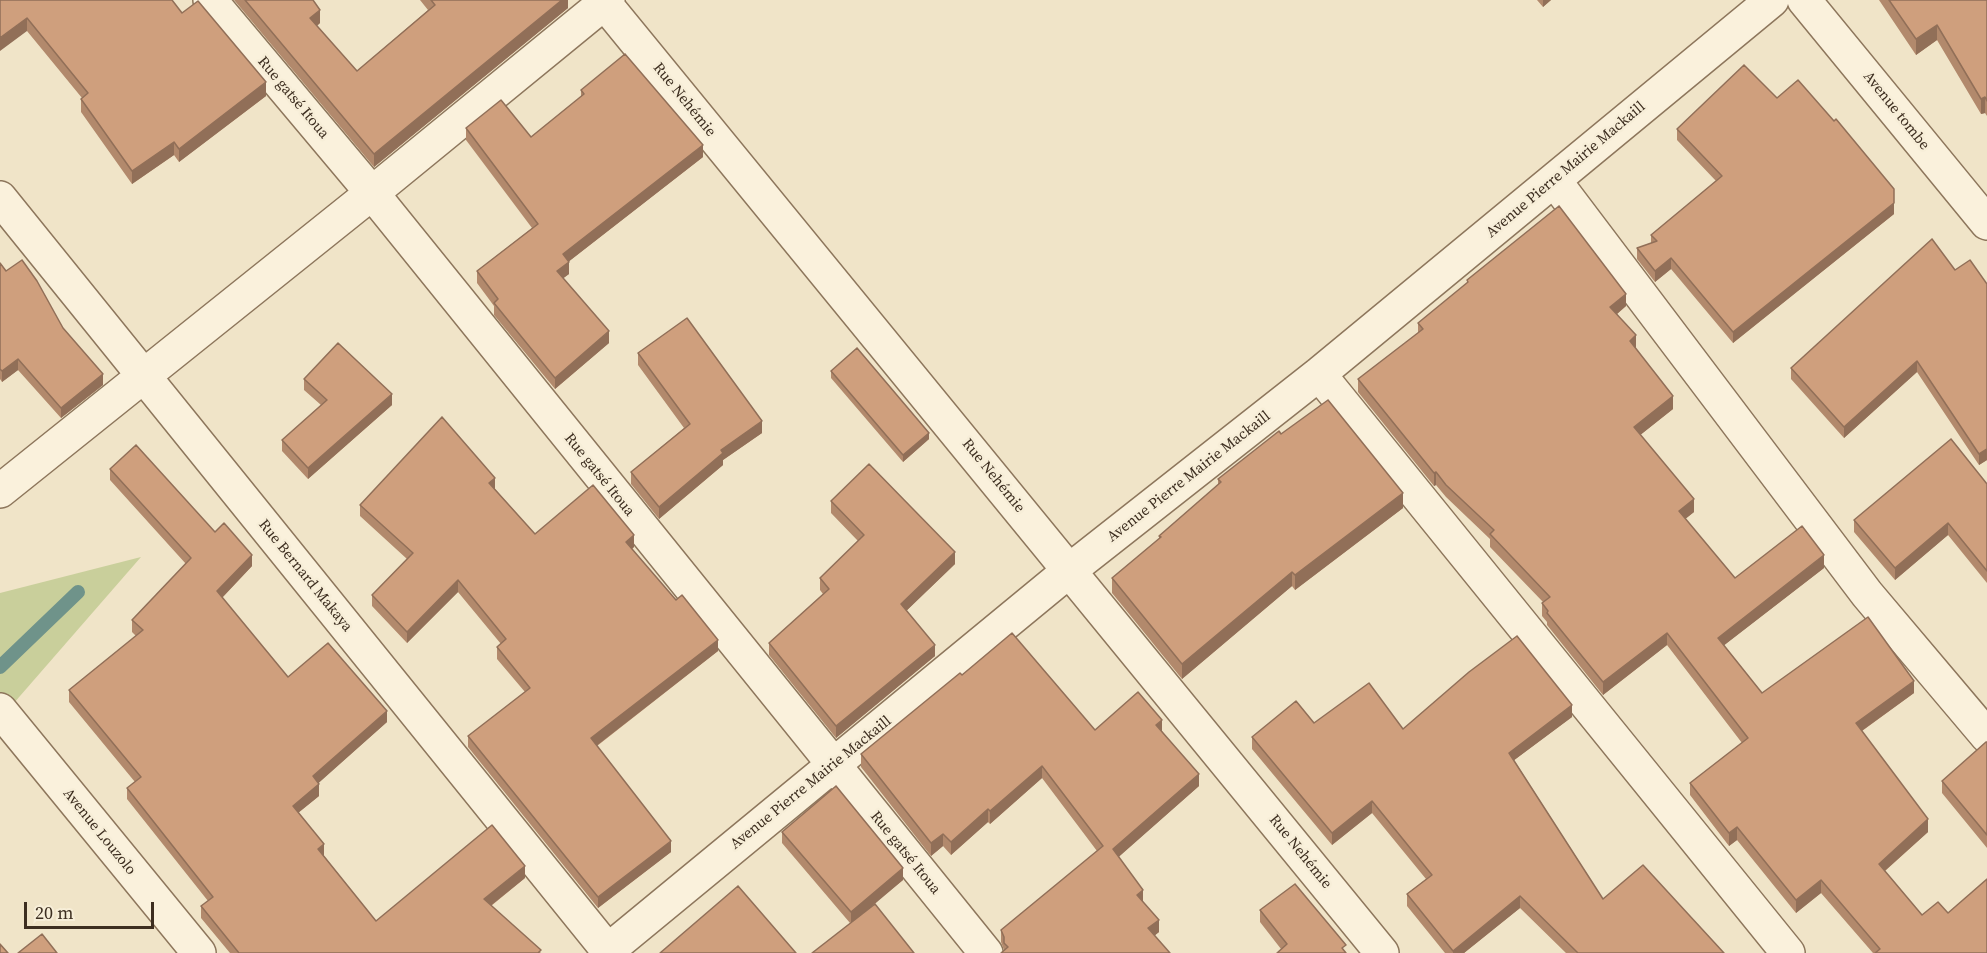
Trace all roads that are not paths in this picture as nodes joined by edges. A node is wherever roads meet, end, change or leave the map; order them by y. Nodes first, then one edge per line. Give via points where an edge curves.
1 (210, 0) edge
2 (1772, 0) edge
3 (1804, 0) edge
4 (605, 1) edge
5 (1554, 180) junction
6 (372, 193) junction
7 (0, 198) edge
8 (1987, 223) edge
9 (1319, 374) junction
10 (144, 376) junction
11 (0, 492) edge
12 (1070, 570) junction
13 (0, 710) edge
14 (1987, 736) edge
15 (832, 765) junction
16 (608, 952) edge
17 (199, 953) edge
18 (986, 953) edge
19 (1382, 953) edge
20 (1788, 953) edge

1 - 6 street, Rue gatsé Itoua
2 - 5 street, Avenue Pierre Mairie Mackaill
3 - 8 street, Avenue tombe
4 - 6 street
4 - 12 street, Rue Nehémie
5 - 9 street, Avenue Pierre Mairie Mackaill
5 - 14 street via 1867,594
6 - 10 street
6 - 15 street, Rue gatsé Itoua
7 - 10 street, Rue Bernard Makaya
9 - 12 street, Avenue Pierre Mairie Mackaill
9 - 20 street
10 - 11 street
10 - 16 street, Rue Bernard Makaya
12 - 15 street, Avenue Pierre Mairie Mackaill
12 - 19 street, Rue Nehémie
13 - 17 street, Avenue Louzolo
15 - 16 street, Avenue Pierre Mairie Mackaill
15 - 18 street, Rue gatsé Itoua

